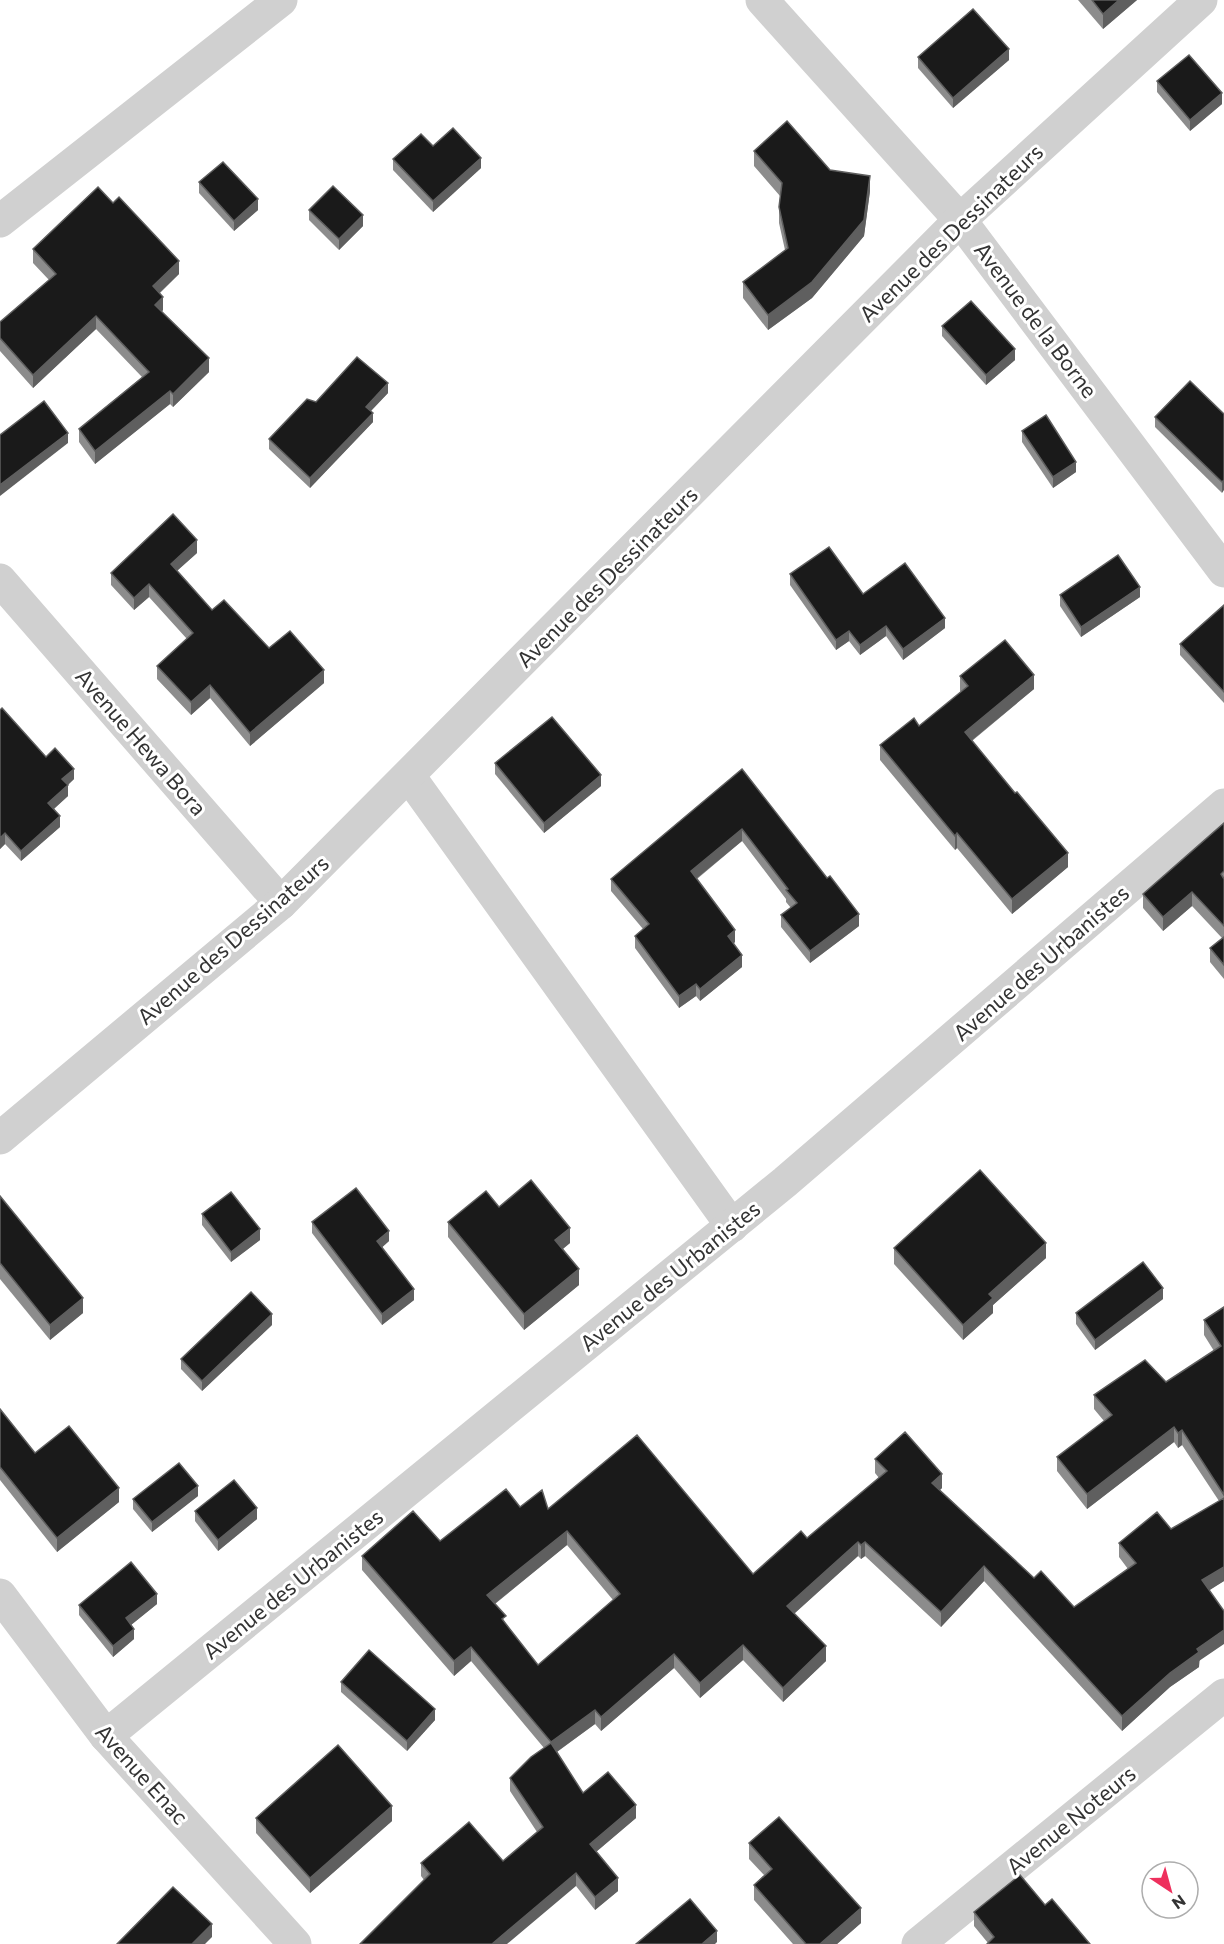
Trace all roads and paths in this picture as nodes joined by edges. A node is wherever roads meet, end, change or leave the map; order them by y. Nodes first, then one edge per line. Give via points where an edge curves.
1 (281, 0) edge
2 (762, 0) edge
3 (1201, 0) edge
4 (960, 220) junction
5 (0, 221) edge
6 (1224, 571) edge
7 (0, 580) edge
8 (409, 776) junction
9 (1224, 805) edge
10 (281, 903) junction
11 (0, 1138) edge
12 (732, 1226) junction
13 (0, 1595) edge
14 (1224, 1695) edge
15 (106, 1736) junction
16 (295, 1944) edge
17 (918, 1944) edge

1 - 5 street
2 - 4 street, Avenue de la Borne
3 - 4 street, Avenue des Dessinateurs
4 - 6 street, Avenue de la Borne
4 - 8 street, Avenue des Dessinateurs
7 - 10 street, Avenue Hewa Bora
8 - 10 street, Avenue des Dessinateurs
8 - 12 street
9 - 12 street, Avenue des Urbanistes
10 - 11 street, Avenue des Dessinateurs
12 - 15 street, Avenue des Urbanistes
13 - 15 street, Avenue Enac
14 - 17 street, Avenue Noteurs
15 - 16 street, Avenue Enac

